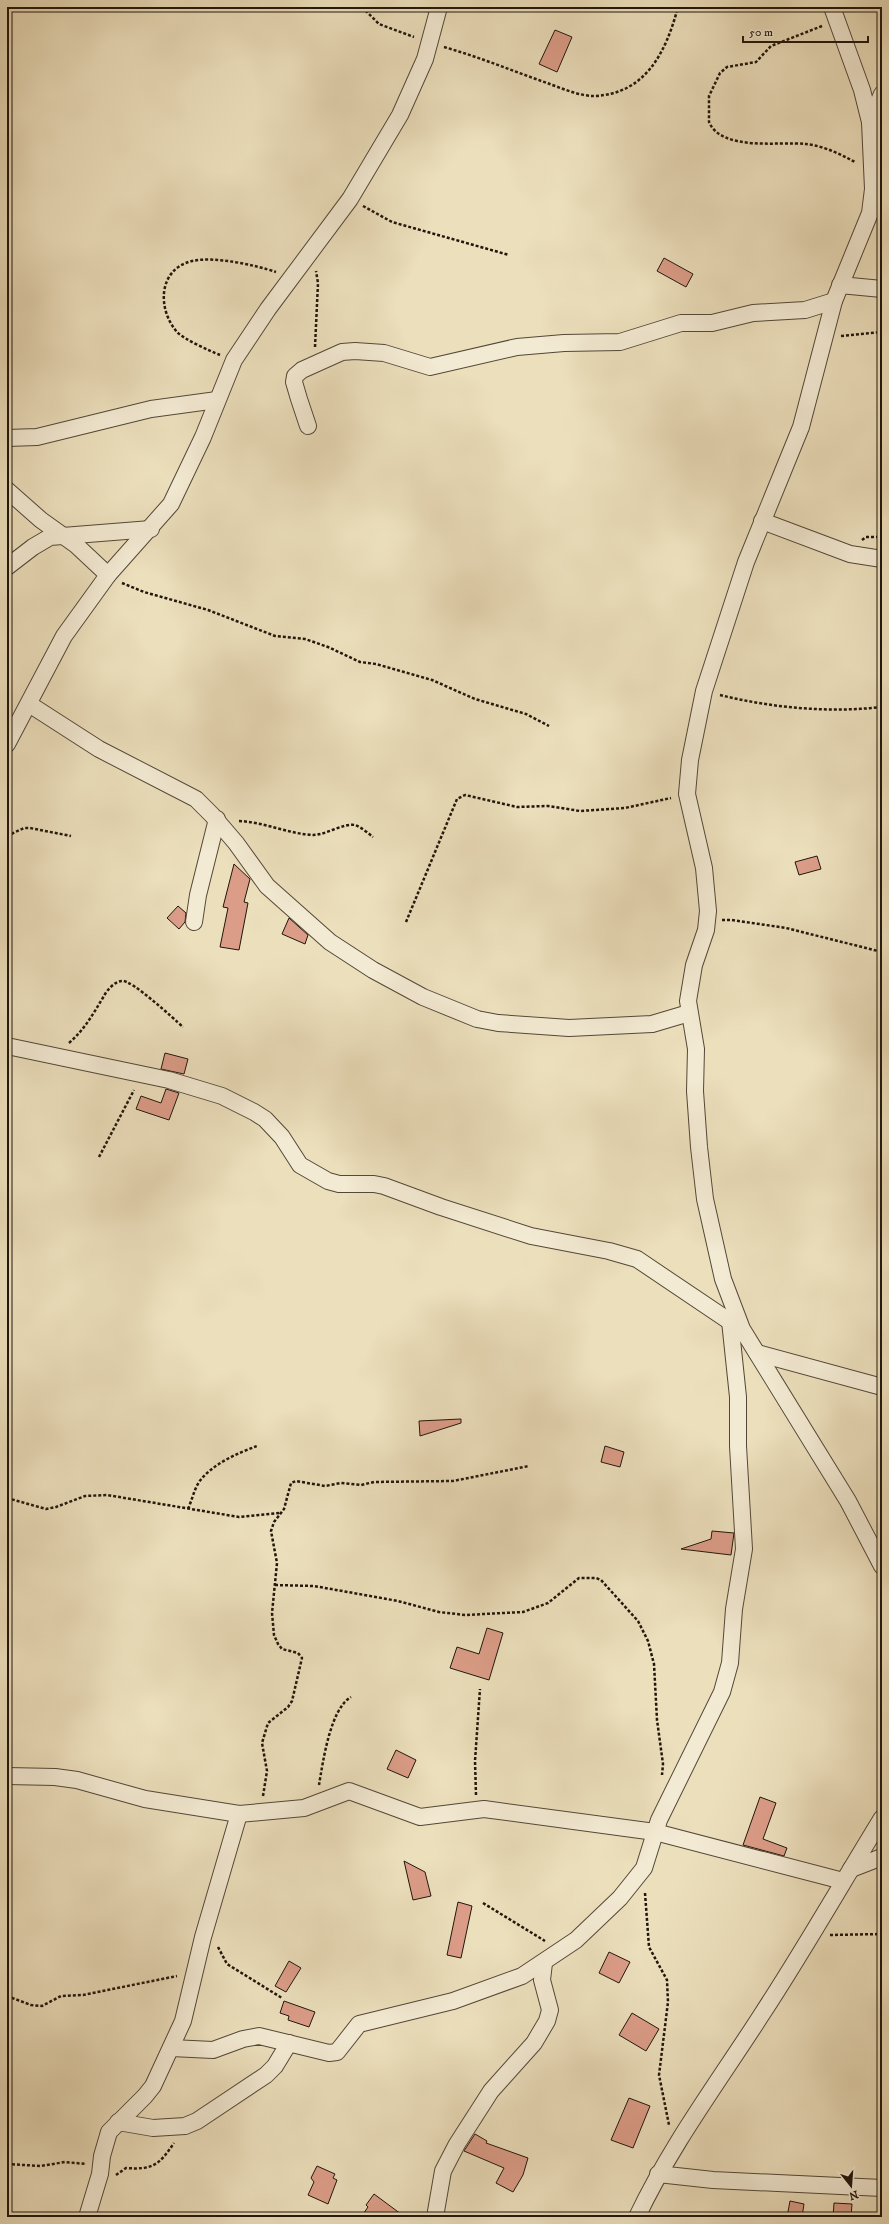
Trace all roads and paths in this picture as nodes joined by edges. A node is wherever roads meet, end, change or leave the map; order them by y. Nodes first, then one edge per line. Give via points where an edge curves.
1 (362, 7) edge
2 (439, 7) edge
3 (678, 7) edge
4 (832, 7) edge
5 (837, 24) junction
6 (429, 43) junction
7 (882, 94) edge
8 (870, 122) junction
9 (872, 170) junction
10 (350, 199) junction
11 (310, 254) junction
12 (509, 255) dead end
13 (291, 277) junction
14 (840, 285) junction
15 (882, 289) edge
16 (834, 301) junction
17 (882, 332) edge
18 (823, 340) junction
19 (234, 360) junction
20 (321, 361) junction
21 (217, 400) junction
22 (308, 426) dead end
23 (7, 438) edge
24 (7, 490) edge
25 (762, 521) junction
26 (151, 528) junction
27 (62, 535) junction
28 (882, 559) edge
29 (7, 567) edge
30 (108, 575) junction
31 (704, 691) junction
32 (29, 704) junction
33 (882, 707) edge
34 (549, 726) dead end
35 (7, 744) edge
36 (687, 794) junction
37 (216, 820) junction
38 (7, 836) edge
39 (71, 836) dead end
40 (373, 837) dead end
41 (194, 922) dead end
42 (406, 922) dead end
43 (706, 930) junction
44 (882, 952) edge
45 (689, 1013) junction
46 (183, 1027) dead end
47 (7, 1046) edge
48 (51, 1056) junction
49 (142, 1075) junction
50 (99, 1157) dead end
51 (736, 1325) junction
52 (757, 1352) junction
53 (882, 1387) edge
54 (258, 1446) dead end
55 (528, 1466) dead end
56 (7, 1498) edge
57 (188, 1508) junction
58 (281, 1513) junction
59 (882, 1566) edge
60 (275, 1585) junction
61 (480, 1689) dead end
62 (351, 1697) dead end
63 (7, 1776) edge
64 (662, 1778) dead end
65 (316, 1803) junction
66 (476, 1809) junction
67 (239, 1814) junction
68 (258, 1814) junction
69 (882, 1818) edge
70 (655, 1832) junction
71 (882, 1857) edge
72 (644, 1868) junction
73 (847, 1875) junction
74 (483, 1903) dead end
75 (207, 1923) junction
76 (882, 1934) edge
77 (811, 1936) junction
78 (561, 1951) junction
79 (544, 1963) junction
80 (195, 1972) junction
81 (7, 1996) edge
82 (282, 1998) dead end
83 (289, 2043) junction
84 (171, 2048) junction
85 (118, 2122) junction
86 (185, 2126) junction
87 (674, 2147) junction
88 (102, 2154) junction
89 (7, 2164) edge
90 (658, 2174) junction
91 (111, 2180) dead end
92 (882, 2188) edge
93 (87, 2217) edge
94 (436, 2217) edge
95 (637, 2217) edge

1 - 6 path via 379,24
2 - 6 street
3 - 6 path via 668,39 647,74 621,92 592,96 568,90 473,55
4 - 5 street
5 - 8 street via 862,90
5 - 9 path via 808,30 770,46 756,62 727,67 720,73 710,96 709,122 719,133 733,140 753,144 807,144 833,151
6 - 10 street via 420,72 400,115
7 - 8 street
8 - 9 street
9 - 14 street via 870,213
10 - 11 street
10 - 12 path via 392,222
11 - 13 street
11 - 20 path via 318,275 318,321 314,343
13 - 19 street
13 - 19 path via 236,262 193,260 171,273 164,284 164,302 168,316 178,332
14 - 15 street
14 - 16 street
16 - 18 street
16 - 20 street via 805,310 753,313 712,323 681,323 620,342 517,347 430,367 375,351 342,352
17 - 18 path via 846,334
18 - 25 street via 801,426
19 - 21 street
20 - 22 street via 302,370 294,379
21 - 23 street via 151,409 37,437
21 - 26 street via 203,437 171,504
24 - 27 street
25 - 28 street via 850,554
25 - 31 street
26 - 27 street
26 - 30 street
27 - 29 street via 46,539
27 - 30 street
30 - 32 street via 64,636
30 - 34 path via 144,592 208,610 276,636 305,639 360,662 432,680 475,700 526,714
31 - 33 path via 767,704 829,711
31 - 36 street via 690,760
32 - 35 street
32 - 37 street via 99,749 196,799
36 - 42 path via 624,808 580,811 548,806 517,807 460,796
36 - 43 street via 707,888
37 - 40 path via 244,821 311,835 355,825
37 - 41 street
37 - 45 street via 236,843 261,880 330,942 373,970 423,997 477,1018 498,1023 569,1028 652,1024
38 - 39 path via 24,828
43 - 44 path via 719,922 732,920 786,928
43 - 45 street via 689,984
45 - 51 street via 696,1049 695,1091 705,1199
46 - 48 path via 143,993 126,981 121,981 104,995 92,1018 76,1037
47 - 48 street
48 - 49 street
49 - 50 path
49 - 51 street via 169,1080 222,1096 254,1112 282,1137 300,1165 328,1181 339,1184 384,1186 519,1232 637,1259
51 - 52 street
51 - 70 street via 738,1446 744,1549 734,1609 730,1663 722,1692
52 - 53 street
52 - 59 street via 848,1501
54 - 57 path via 237,1453 203,1478
55 - 58 path via 453,1481 378,1482 361,1485 341,1483 325,1486 295,1481 291,1484
56 - 57 path via 46,1509 89,1495 113,1495
57 - 58 path via 239,1517
58 - 60 path via 271,1531 277,1563
60 - 64 path via 314,1586 465,1615 522,1612 548,1603 579,1578 601,1580 638,1621 648,1641 654,1664 657,1720 664,1764
60 - 68 path via 272,1613 274,1635 282,1649 298,1653 302,1658 292,1701 268,1723 262,1743 267,1771
61 - 66 path via 475,1761
62 - 65 path via 340,1707 334,1722 323,1760
63 - 67 street via 77,1780 145,1798
65 - 66 street via 346,1791 420,1817
65 - 68 street via 304,1808
66 - 70 street
67 - 68 street
67 - 75 street
69 - 73 street
70 - 72 street
70 - 73 street
71 - 73 street
72 - 78 street via 620,1898
72 - 87 path via 649,1947 667,1980 668,2002 659,2075
73 - 77 street
74 - 78 path
75 - 80 street
75 - 82 path via 227,1964
76 - 77 path
77 - 87 street
78 - 79 street
79 - 83 street via 510,1982 412,2012 359,2024 337,2052 329,2053
79 - 94 street via 542,1980 550,2010 547,2021 534,2043 491,2091 457,2144 443,2171
80 - 81 path via 83,1995 61,1996 42,2006 30,2005
80 - 84 street via 187,2008
83 - 84 street via 259,2036 214,2050
83 - 86 street via 275,2066 266,2075 197,2121
84 - 85 street via 146,2096
85 - 86 street via 153,2128
85 - 88 street via 109,2132
86 - 91 path via 160,2162 145,2169 125,2168
87 - 90 street
88 - 89 path via 92,2162 84,2164
88 - 93 street via 100,2174
90 - 92 street via 712,2180
90 - 95 street

